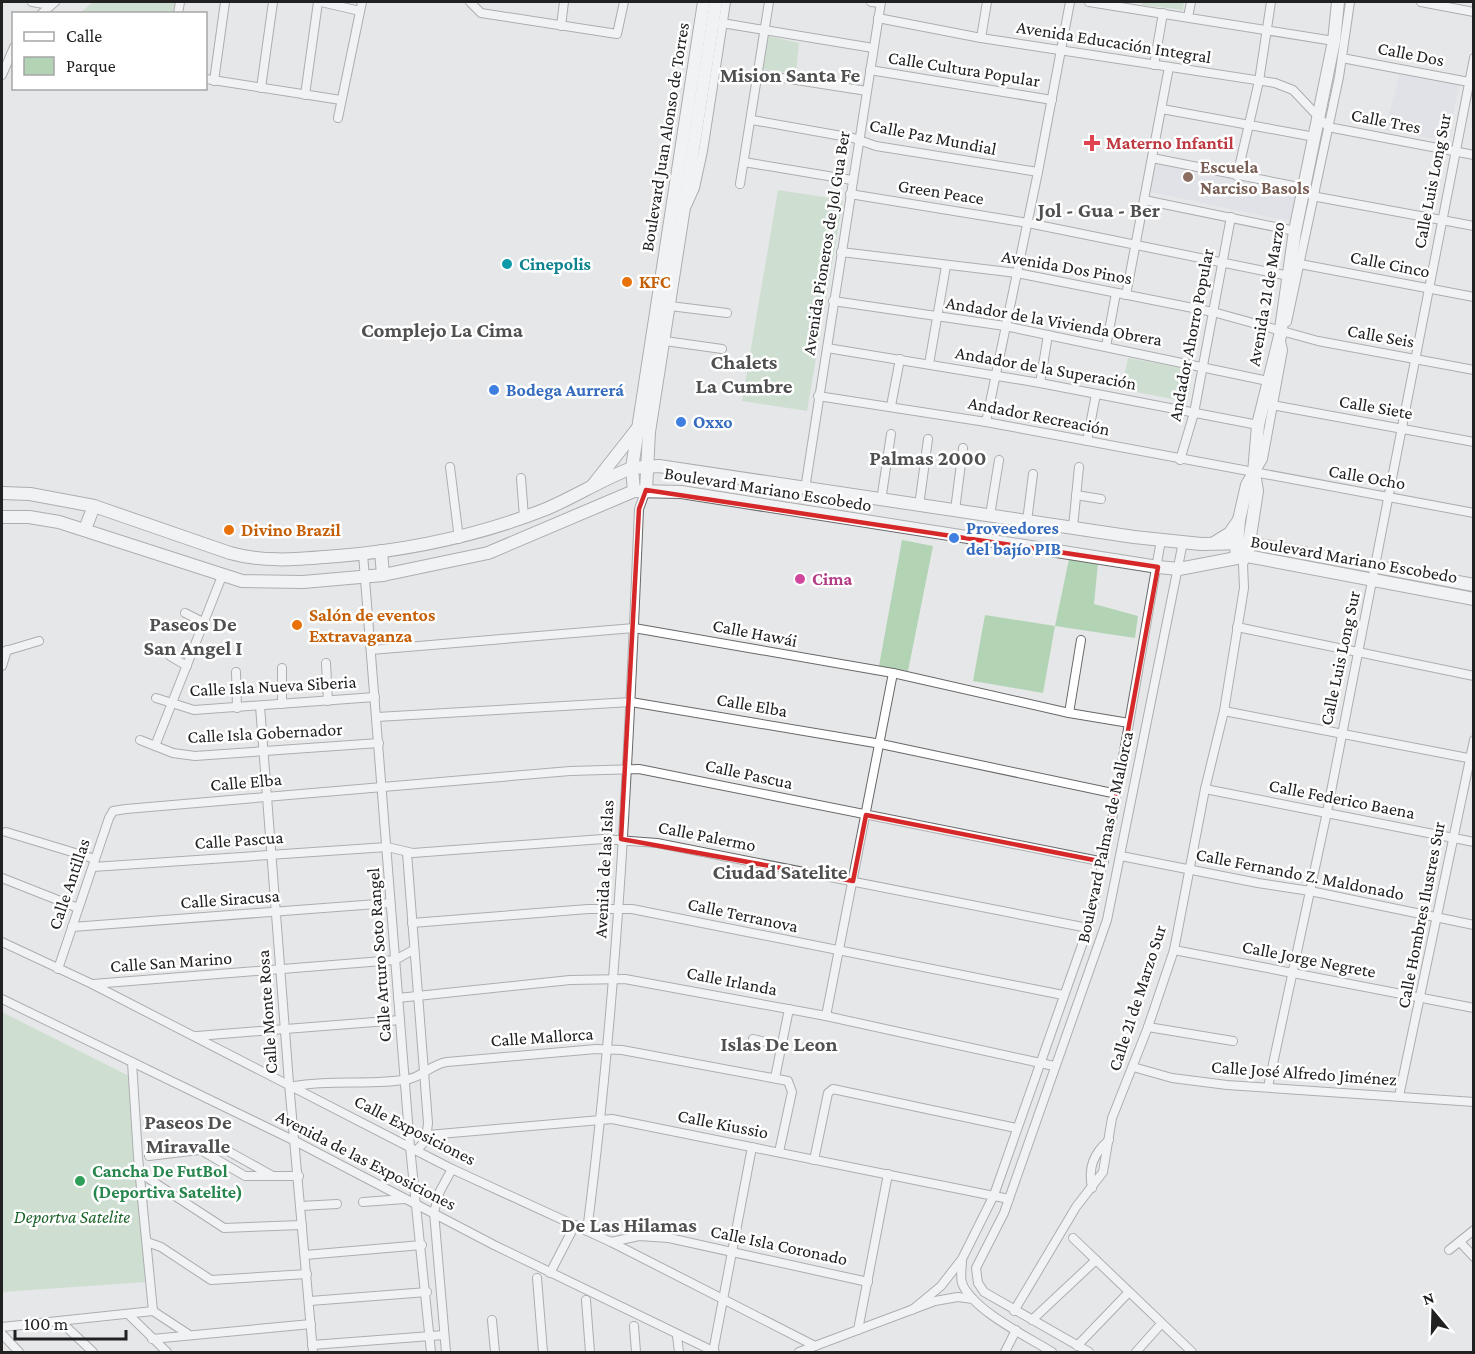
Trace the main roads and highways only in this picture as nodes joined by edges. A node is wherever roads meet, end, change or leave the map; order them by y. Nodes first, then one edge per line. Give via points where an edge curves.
1 (704, 2) edge
2 (716, 2) edge
3 (1338, 2) edge
4 (638, 428) junction
5 (646, 466) junction
6 (632, 468) junction
7 (1254, 473) junction
8 (593, 485) junction
9 (640, 490) junction
10 (2, 493) edge
11 (94, 506) junction
12 (2, 517) edge
13 (1239, 520) junction
14 (85, 529) junction
15 (1213, 544) junction
16 (381, 551) junction
17 (1242, 552) junction
18 (383, 575) junction
19 (1473, 585) edge
20 (1473, 599) edge

1 - 4 main road, Boulevard Juan Alonso de Torres
2 - 5 main road, Boulevard Juan Alonso de Torres
3 - 7 main road, Avenida 21 de Marzo via 1324,122 1315,137 1308,192 1295,231 1280,333 1258,425
4 - 6 main road, Boulevard Juan Alonso de Torres
4 - 8 main road
5 - 6 main road, Boulevard Mariano Escobedo
5 - 9 main road, Boulevard Juan Alonso de Torres
5 - 15 main road, Boulevard Mariano Escobedo via 1161,540
6 - 8 main road, Boulevard Mariano Escobedo
6 - 9 main road, Boulevard Juan Alonso de Torres
7 - 13 main road, Avenida 21 de Marzo via 1247,485
7 - 17 main road via 1257,491
8 - 16 main road, Boulevard Mariano Escobedo via 547,509 459,538
9 - 17 main road, Boulevard Mariano Escobedo via 681,492 1158,567 1179,568
9 - 18 main road, Boulevard Mariano Escobedo via 488,553
10 - 11 main road, Boulevard Mariano Escobedo
11 - 14 main road
11 - 16 main road, Boulevard Mariano Escobedo via 250,558 279,561
12 - 14 main road, Boulevard Mariano Escobedo via 29,517
13 - 15 main road via 1230,533
13 - 17 main road, Avenida 21 de Marzo
14 - 18 main road, Boulevard Mariano Escobedo via 222,576 260,583
15 - 17 main road, Boulevard Mariano Escobedo
16 - 18 main road
17 - 19 main road, Boulevard Mariano Escobedo via 1376,566
17 - 20 main road, Boulevard Mariano Escobedo

